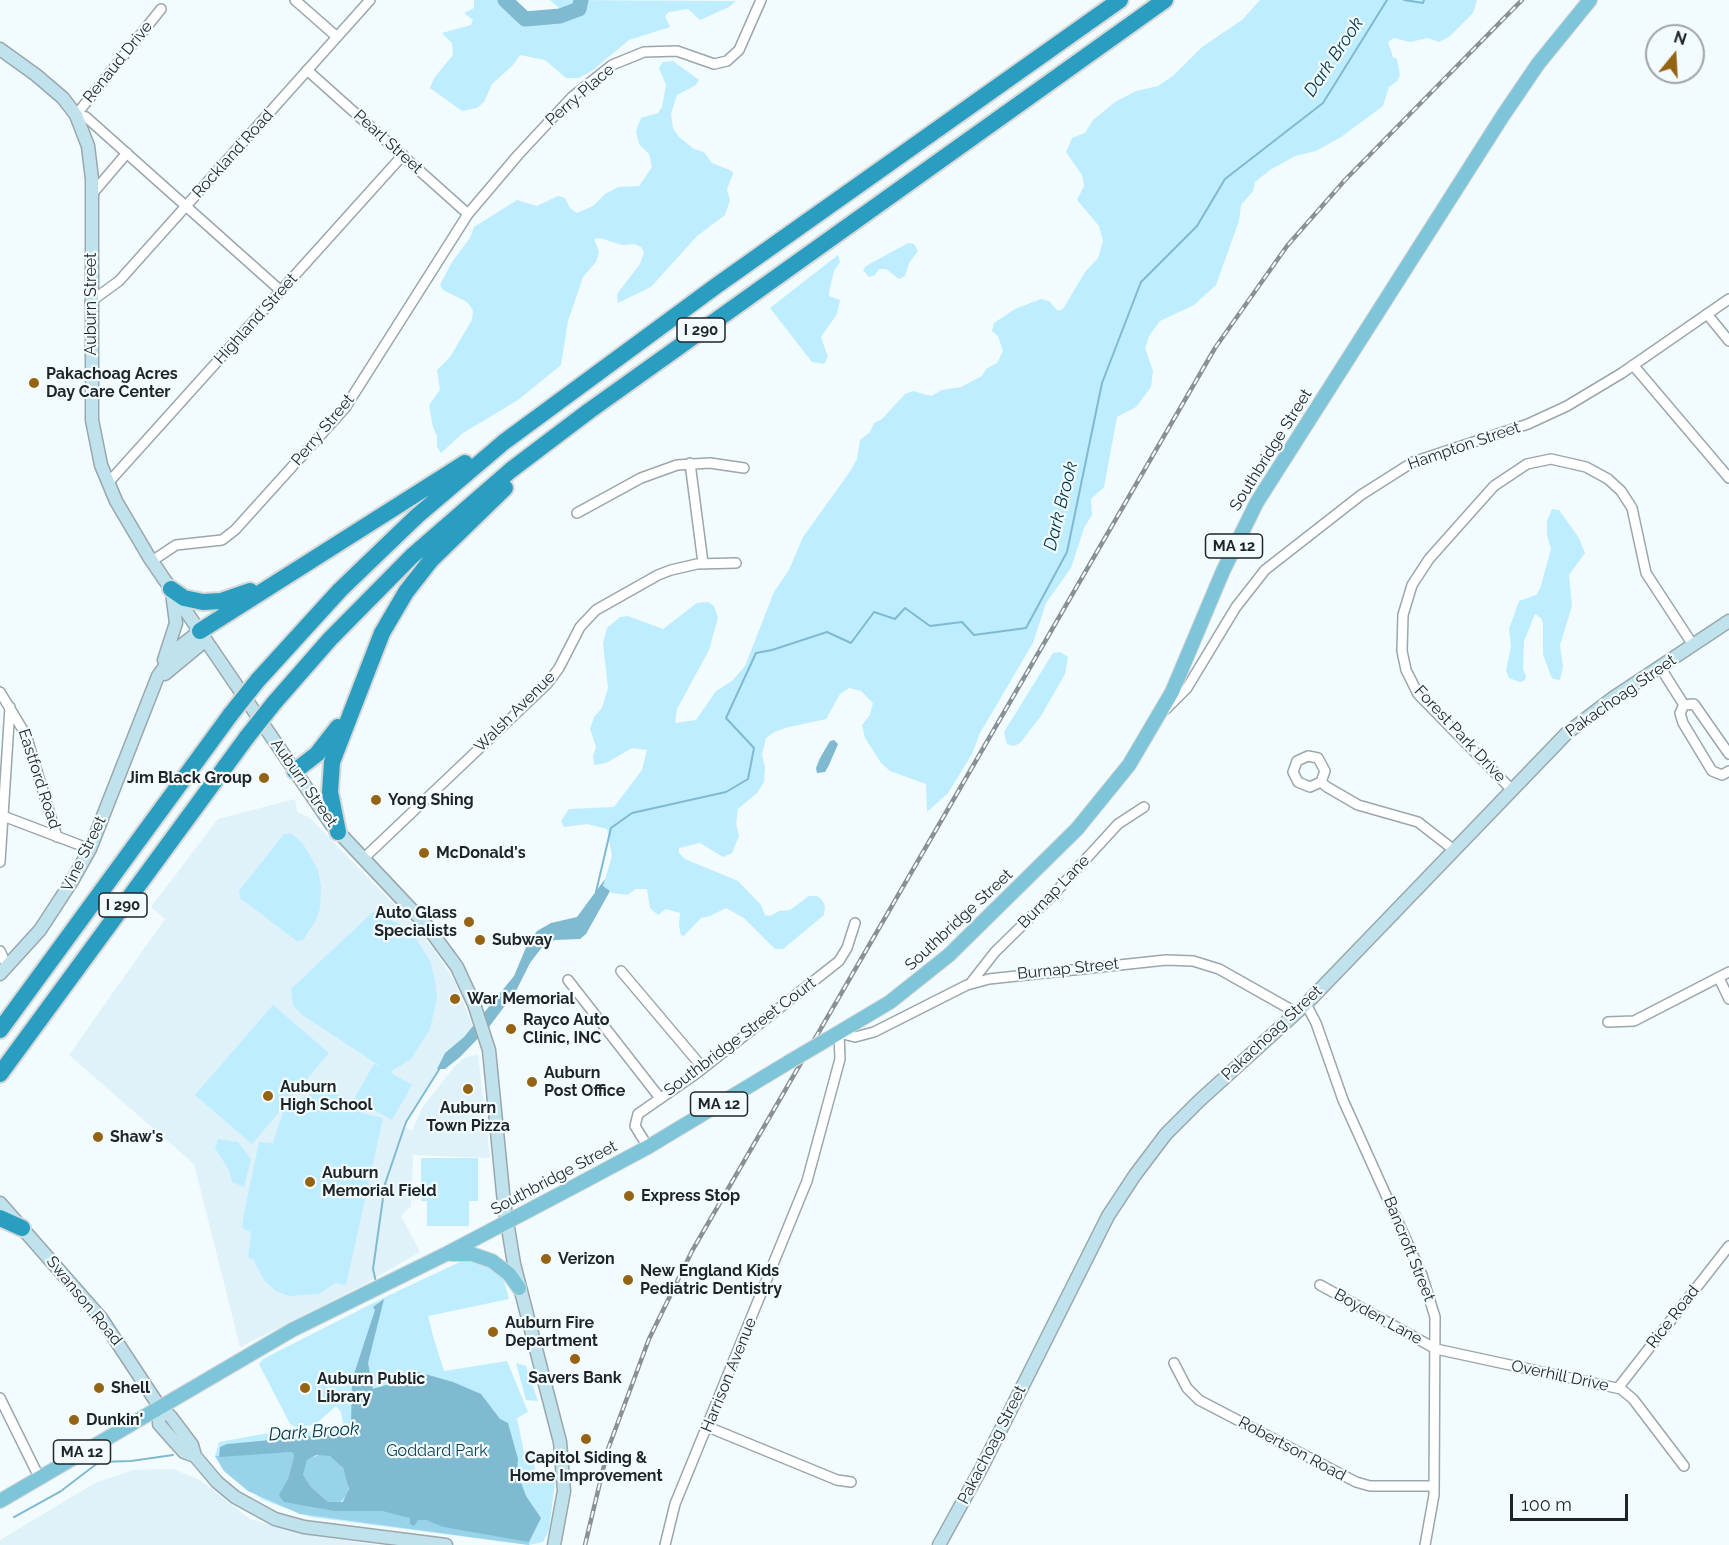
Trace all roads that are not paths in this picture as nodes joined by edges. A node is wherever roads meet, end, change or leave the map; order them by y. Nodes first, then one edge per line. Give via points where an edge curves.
1 (295, 0) edge
2 (370, 0) edge
3 (761, 0) edge
4 (1120, 0) edge
5 (1165, 0) edge
6 (1590, 0) edge
7 (161, 9) dead end
8 (337, 37) junction
9 (0, 49) edge
10 (308, 70) junction
11 (76, 115) junction
12 (127, 153) junction
13 (403, 155) junction
14 (92, 194) junction
15 (186, 206) junction
16 (468, 214) junction
17 (281, 291) junction
18 (1729, 299) edge
19 (90, 302) junction
20 (1707, 314) junction
21 (1729, 341) edge
22 (1633, 365) junction
23 (589, 411) junction
24 (537, 416) junction
25 (690, 463) junction
26 (744, 468) dead end
27 (1729, 478) edge
28 (108, 483) junction
29 (577, 513) dead end
30 (152, 561) junction
31 (704, 563) junction
32 (736, 563) dead end
33 (287, 576) junction
34 (171, 589) junction
35 (1729, 621) edge
36 (203, 635) junction
37 (1693, 645) junction
38 (1660, 667) junction
39 (161, 670) junction
40 (0, 692) edge
41 (356, 698) junction
42 (1684, 705) junction
43 (10, 706) junction
44 (1161, 712) junction
45 (141, 717) junction
46 (1729, 754) edge
47 (295, 771) junction
48 (1729, 771) edge
49 (1321, 782) dead end
50 (1512, 790) junction
51 (1144, 807) dead end
52 (3, 816) junction
53 (338, 832) junction
54 (57, 837) junction
55 (90, 849) junction
56 (1454, 850) junction
57 (363, 859) junction
58 (0, 862) edge
59 (855, 923) dead end
60 (0, 951) edge
61 (4, 970) edge
62 (621, 971) dead end
63 (1729, 972) edge
64 (1719, 978) junction
65 (568, 980) dead end
66 (970, 984) junction
67 (1729, 999) edge
68 (1301, 1009) junction
69 (1608, 1022) dead end
70 (0, 1030) edge
71 (834, 1036) junction
72 (703, 1068) junction
73 (0, 1074) edge
74 (660, 1098) junction
75 (648, 1147) junction
76 (0, 1203) edge
77 (0, 1218) edge
78 (507, 1222) junction
79 (22, 1228) junction
80 (1729, 1246) edge
81 (446, 1254) junction
82 (1320, 1285) dead end
83 (519, 1288) junction
84 (1436, 1349) junction
85 (1174, 1362) dead end
86 (1618, 1388) junction
87 (0, 1398) edge
88 (159, 1406) junction
89 (708, 1427) junction
90 (1684, 1466) dead end
91 (39, 1477) junction
92 (851, 1482) dead end
93 (1434, 1486) junction
94 (0, 1501) edge
95 (446, 1545) edge
96 (554, 1545) edge
97 (665, 1545) edge
98 (939, 1545) edge
99 (1425, 1545) edge

1 - 8 street
2 - 8 street, Rockland Road
3 - 16 street, Perry Place via 739,50 727,61 714,64 677,51 655,50 627,57 604,70 538,132
4 - 24 highway, I 290
5 - 23 highway, I 290
6 - 44 main road, Southbridge Street / MA 12 via 1538,64 1502,117 1257,502
7 - 11 street, Renaud Drive
8 - 10 street, Rockland Road
9 - 11 street, Auburn Street via 49,85
10 - 13 street, Pearl Street
10 - 15 street, Rockland Road
11 - 12 street via 86,117
11 - 14 street, Auburn Street via 88,146
12 - 14 street
12 - 15 street
13 - 16 street, Pearl Street
13 - 17 street, Highland Street
14 - 19 street, Auburn Street
15 - 17 street
15 - 19 street, Rockland Road via 119,281
16 - 30 street, Perry Street via 345,408 235,530 222,540 176,545
17 - 28 street, Highland Street
18 - 20 street, Hampton Street
19 - 28 street, Auburn Street via 92,420
20 - 21 street
20 - 22 street, Hampton Street
22 - 27 street
22 - 44 street, Hampton Street via 1555,413 1413,462 1361,495 1265,570 1240,602 1187,688
23 - 41 highway via 451,537 421,572 382,633
23 - 73 highway, I 290, bridge via 440,530 343,626 274,703
24 - 33 highway
24 - 70 highway, I 290, bridge via 409,523 340,590 258,680
25 - 26 street
25 - 29 street via 650,474
25 - 31 street
28 - 30 street, Auburn Street
30 - 34 street, Auburn Street
31 - 32 street, Walsh Avenue
31 - 57 street, Walsh Avenue via 658,575 591,614 547,684
33 - 34 highway via 221,601 192,600
33 - 36 highway
34 - 36 street, Auburn Street
34 - 39 street via 176,623
35 - 37 street, Pakachoag Street
36 - 39 street, Vine Street via 187,639
36 - 45 street, Vine Street via 165,674
36 - 47 street, Auburn Street
37 - 38 street, Pakachoag Street
37 - 50 street, Forest Park Drive via 1646,573 1635,516 1615,485 1586,467 1559,460 1527,464 1500,481 1417,576 1403,615 1402,651 1409,679 1425,702
38 - 42 street
38 - 50 street, Pakachoag Street via 1581,720
39 - 45 street, Vine Street
40 - 43 street, Eastford Road
41 - 47 highway via 326,744
41 - 53 highway via 330,772
42 - 46 street via 1694,704
42 - 48 street via 1680,713 1683,723 1713,771 1722,775
43 - 52 street
43 - 54 street, Eastford Road via 28,741
44 - 71 main road, Southbridge Street / MA 12 via 1129,765 1042,866 919,981
45 - 55 street, Vine Street
47 - 53 street, Auburn Street
49 - 56 street via 1359,805 1418,822
50 - 56 street, Pakachoag Street
51 - 66 street, Burnap Lane via 1118,824 995,952
52 - 54 street
52 - 58 street
53 - 57 street, Auburn Street
54 - 55 street
55 - 61 street, Vine Street via 48,919
56 - 68 street, Pakachoag Street
57 - 78 street, Auburn Street via 427,926 464,979 485,1036
59 - 72 street, Southbridge Street Court via 839,961
60 - 61 street
62 - 72 street
63 - 64 street
64 - 67 street
64 - 69 street via 1634,1021
65 - 74 street
66 - 68 street, Burnap Street via 1008,975 1186,960 1227,973
66 - 71 street, Burnap Street via 874,1032 855,1037
68 - 84 street, Bancroft Street via 1316,1023 1343,1100 1422,1275 1435,1317
68 - 98 street, Pakachoag Street via 1187,1112 1156,1146 1120,1196
71 - 75 main road, Southbridge Street / MA 12, bridge
71 - 89 street, Harrison Avenue via 840,1059 807,1181
72 - 74 street, Southbridge Street Court
74 - 75 street, Southbridge Street Court via 635,1120
75 - 78 main road, Southbridge Street / MA 12
76 - 79 street, Swanson Road
77 - 79 highway
78 - 81 main road, Southbridge Street / MA 12
78 - 83 street, Auburn Street
79 - 88 street, Swanson Road via 105,1323
80 - 86 street, Rice Road
81 - 83 main road via 486,1258 509,1274
81 - 88 main road, Southbridge Street / MA 12 via 292,1330
82 - 84 street, Boyden Lane
83 - 96 street, Auburn Street via 563,1461 563,1501
84 - 86 street, Overhill Drive
84 - 93 street, Bancroft Street
85 - 93 street, Robertson Road via 1187,1388 1199,1400 1356,1482 1370,1486
86 - 90 street, Overhill Drive via 1629,1395
87 - 91 street
88 - 91 main road, Southbridge Street / MA 12
88 - 95 street, Swanson Road via 159,1424 184,1452 195,1456 229,1492 275,1519 320,1531
89 - 92 street via 827,1476
89 - 97 street, Harrison Avenue via 675,1504
91 - 94 main road, Southbridge Street / MA 12
93 - 99 street, Bancroft Street

